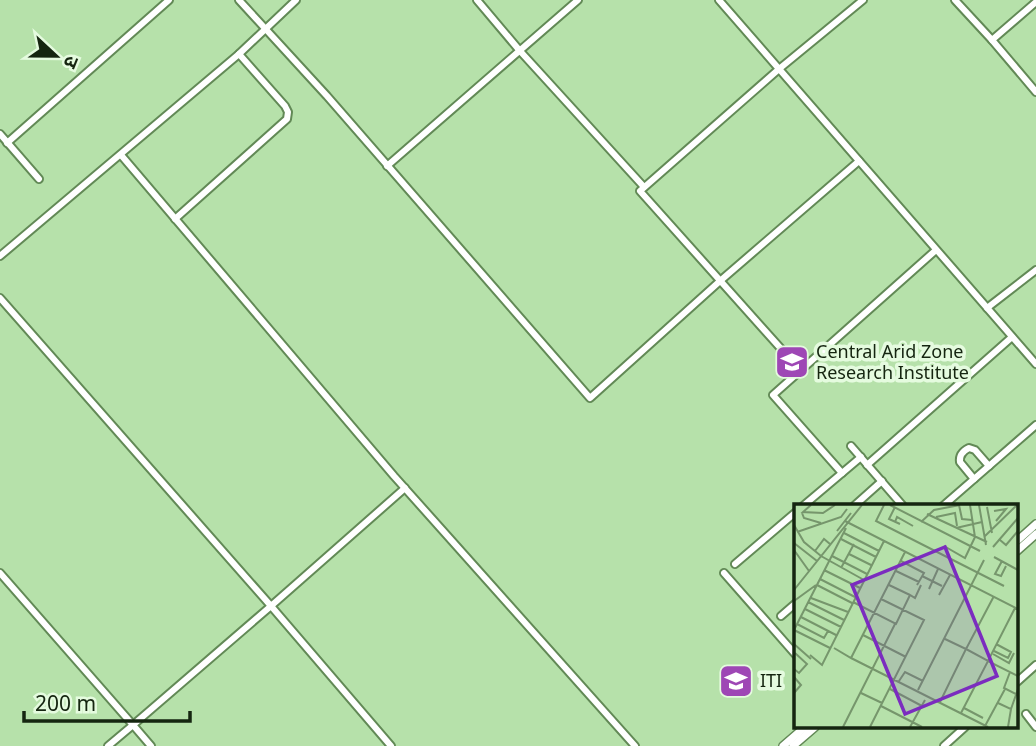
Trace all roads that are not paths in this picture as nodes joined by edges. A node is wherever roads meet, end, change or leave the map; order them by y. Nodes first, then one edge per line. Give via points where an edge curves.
1 (169, 0) edge
2 (239, 0) edge
3 (296, 0) edge
4 (477, 0) edge
5 (578, 0) edge
6 (719, 0) edge
7 (863, 0) edge
8 (955, 0) edge
9 (1036, 2) edge
10 (265, 30) junction
11 (992, 40) junction
12 (520, 51) junction
13 (239, 54) junction
14 (779, 69) junction
15 (1036, 92) edge
16 (0, 134) edge
17 (7, 143) junction
18 (121, 155) junction
19 (859, 161) junction
20 (387, 166) junction
21 (39, 179) dead end
22 (644, 187) junction
23 (175, 219) junction
24 (936, 250) junction
25 (0, 256) edge
26 (1036, 270) edge
27 (720, 281) junction
28 (0, 298) edge
29 (987, 308) junction
30 (1012, 337) junction
31 (1036, 364) edge
32 (801, 371) junction
33 (1036, 425) edge
34 (851, 446) dead end
35 (861, 457) junction
36 (867, 465) junction
37 (989, 466) junction
38 (842, 473) junction
39 (974, 479) junction
40 (881, 481) junction
41 (405, 488) junction
42 (805, 504) edge
43 (856, 504) edge
44 (901, 504) edge
45 (945, 504) edge
46 (794, 516) edge
47 (1036, 524) edge
48 (1036, 534) edge
49 (1018, 540) edge
50 (1018, 550) edge
51 (735, 564) dead end
52 (0, 573) edge
53 (724, 573) dead end
54 (794, 605) edge
55 (271, 606) junction
56 (781, 616) dead end
57 (794, 653) edge
58 (1036, 664) edge
59 (1018, 680) edge
60 (1026, 714) dead end
61 (133, 725) junction
62 (1036, 727) edge
63 (804, 728) edge
64 (814, 728) edge
65 (964, 728) edge
66 (108, 746) edge
67 (151, 746) edge
68 (391, 746) edge
69 (635, 746) edge
70 (783, 746) edge
71 (793, 746) edge
72 (943, 746) edge

1 - 17 street
2 - 10 street
3 - 10 street
4 - 12 street
5 - 12 street
6 - 14 street
7 - 14 street
8 - 11 street
9 - 11 street
10 - 13 street
10 - 20 street
11 - 15 street
12 - 20 street
12 - 22 street
13 - 18 street
13 - 23 street via 285,106 287,119
14 - 19 street
14 - 22 street
16 - 17 street
17 - 21 street
18 - 23 street
18 - 25 street
19 - 24 street
19 - 27 street
20 - 27 street via 590,398
22 - 27 street via 640,191
23 - 41 street
24 - 29 street
24 - 32 street
26 - 29 street
27 - 32 street
28 - 55 street
29 - 30 street
30 - 31 street
30 - 36 street
32 - 38 street via 773,395
33 - 37 street
34 - 35 street
35 - 36 street
35 - 38 street
36 - 40 street
37 - 39 street
37 - 39 street via 975,450 966,449 960,462
38 - 42 street
39 - 45 street
40 - 43 street
40 - 44 street
41 - 55 street
41 - 69 street
46 - 51 street
47 - 49 street
48 - 50 street
52 - 61 street
53 - 57 street
54 - 56 street
55 - 61 street
55 - 68 street
58 - 59 street
60 - 62 street
61 - 66 street
61 - 67 street
63 - 70 street
64 - 71 street
65 - 72 street

